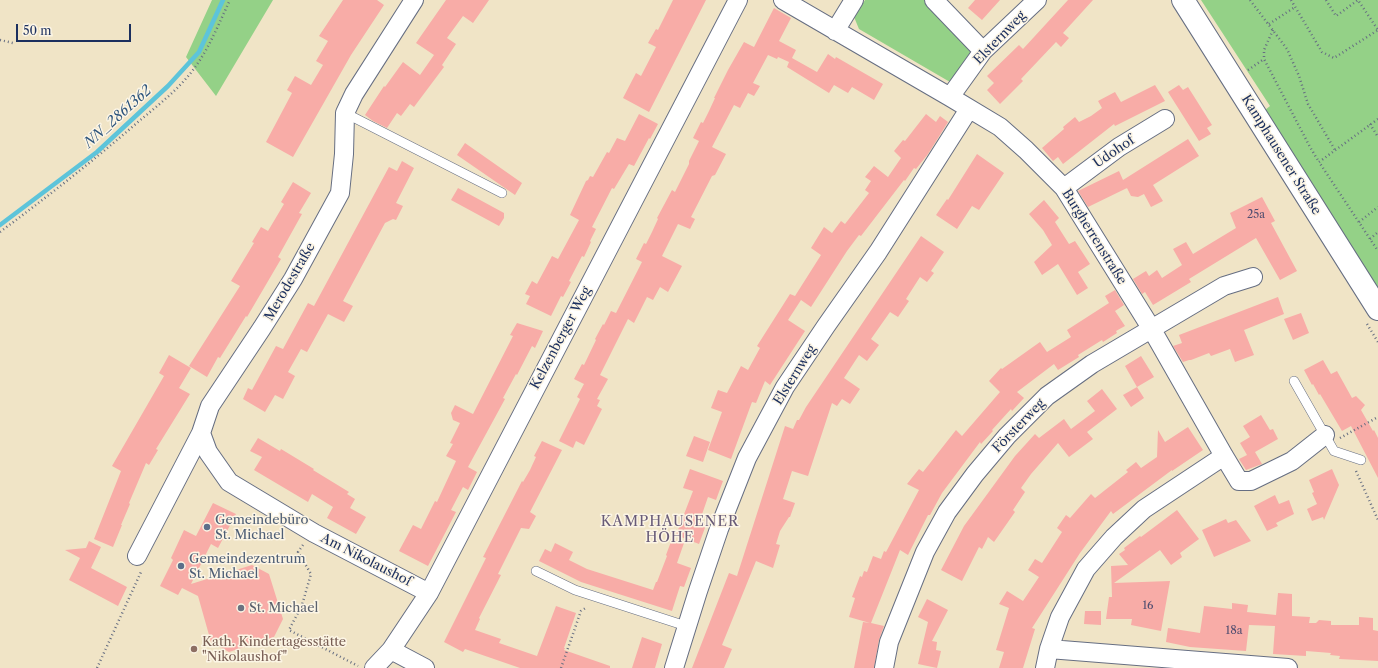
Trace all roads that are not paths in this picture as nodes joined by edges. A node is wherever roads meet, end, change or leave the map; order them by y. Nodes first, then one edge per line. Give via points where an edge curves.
1 (414, 0) edge
2 (738, 0) edge
3 (783, 0) edge
4 (854, 0) edge
5 (934, 0) edge
6 (1037, 0) edge
7 (1183, 0) edge
8 (835, 31) junction
9 (983, 51) junction
10 (950, 97) junction
11 (969, 109) junction
12 (345, 113) junction
13 (1165, 119) dead end
14 (1064, 188) junction
15 (502, 193) dead end
16 (1254, 277) dead end
17 (1378, 310) edge
18 (1151, 328) junction
19 (1294, 381) dead end
20 (201, 433) junction
21 (1327, 439) junction
22 (1224, 456) junction
23 (1360, 460) dead end
24 (137, 556) road end
25 (536, 570) dead end
26 (429, 593) junction
27 (686, 626) junction
28 (1049, 649) junction
29 (390, 650) junction
30 (374, 668) edge
31 (424, 668) edge
32 (674, 668) edge
33 (884, 668) edge
34 (1045, 668) edge
35 (1288, 668) edge

1 - 12 street, Merodestraße via 354,94
2 - 26 street, Kelzenberger Weg
3 - 8 street, Burgherrenstraße
4 - 8 street
5 - 9 street
6 - 9 street, Elsternweg
7 - 17 main road, Kamphausener Straße
8 - 10 street, Burgherrenstraße
9 - 10 street, Elsternweg
10 - 11 street, Burgherrenstraße
11 - 14 street, Burgherrenstraße via 1000,127
11 - 27 street, Elsternweg via 878,252 785,387 747,458 719,529
12 - 15 lane
12 - 20 street, Merodestraße via 340,193 293,279 210,406
13 - 14 street, Udohof via 1119,147
14 - 18 street, Burgherrenstraße
16 - 18 street, Försterweg via 1224,286
18 - 22 street, Burgherrenstraße
18 - 33 street, Försterweg via 1092,364 1047,396 1007,436 975,474 947,512 925,552 889,642
19 - 21 lane
20 - 24 street, Merodestraße
20 - 26 street, Am Nikolaushof via 208,452 229,482 311,531
21 - 22 street, Burgherrenstraße via 1292,461 1251,481 1239,481
21 - 23 lane via 1334,451
22 - 28 street via 1144,509 1114,537 1086,569 1060,617
25 - 27 lane via 576,590
26 - 29 street, Kelzenberger Weg
27 - 32 street, Elsternweg
28 - 34 street
28 - 35 street
29 - 30 street, Kelzenberger Weg
29 - 31 street

